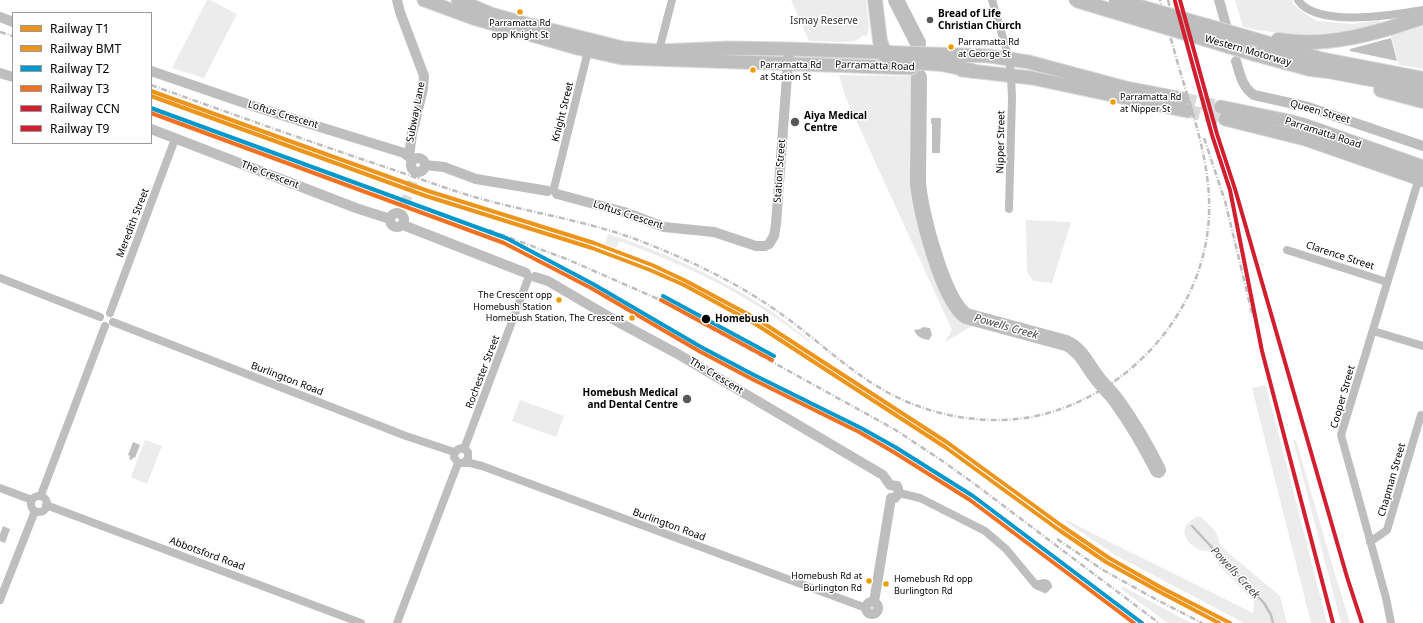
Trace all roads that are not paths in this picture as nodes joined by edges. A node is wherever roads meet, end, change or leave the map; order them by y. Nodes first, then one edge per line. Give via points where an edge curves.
1 (397, 0) edge
2 (424, 0) edge
3 (458, 0) edge
4 (672, 0) edge
5 (874, 0) edge
6 (992, 0) edge
7 (1076, 0) edge
8 (1116, 0) edge
9 (1219, 0) edge
10 (1298, 0) edge
11 (1423, 10) edge
12 (0, 17) edge
13 (1423, 17) edge
14 (12, 22) edge
15 (1225, 28) junction
16 (1248, 37) junction
17 (589, 45) junction
18 (789, 49) junction
19 (884, 53) junction
20 (658, 55) junction
21 (1009, 59) junction
22 (1236, 61) dead end
23 (789, 63) junction
24 (1310, 69) junction
25 (152, 70) edge
26 (973, 71) junction
27 (0, 73) edge
28 (1011, 75) junction
29 (12, 77) edge
30 (1423, 79) edge
31 (1423, 89) edge
32 (1423, 101) edge
33 (1223, 113) tunnel mouth
34 (152, 129) edge
35 (175, 139) junction
36 (1423, 146) edge
37 (411, 158) junction
38 (425, 165) junction
39 (1422, 175) edge
40 (553, 191) junction
41 (1009, 209) dead end
42 (390, 219) junction
43 (403, 225) junction
44 (769, 244) joint
45 (1287, 250) dead end
46 (530, 276) junction
47 (0, 278) edge
48 (1387, 282) junction
49 (110, 313) junction
50 (100, 317) junction
51 (109, 324) junction
52 (1373, 331) junction
53 (1423, 346) edge
54 (1421, 415) dead end
55 (464, 449) junction
56 (454, 452) junction
57 (462, 462) junction
58 (0, 488) edge
59 (41, 495) junction
60 (895, 495) junction
61 (32, 500) junction
62 (46, 505) junction
63 (35, 511) junction
64 (1370, 542) junction
65 (1036, 585) dead end
66 (0, 600) edge
67 (871, 612) edge
68 (361, 623) edge
69 (391, 623) edge
70 (396, 623) edge
71 (1391, 623) edge

1 - 37 street, Subway Lane via 424,76 412,134
2 - 17 highway, Parramatta Road via 473,18
3 - 17 highway, Parramatta Road via 492,14
4 - 20 street
5 - 19 highway
6 - 21 street, Nipper Street
7 - 24 highway, Western Motorway, bridge
8 - 15 highway, Western Motorway, bridge
9 - 15 street
10 - 11 street via 1311,11 1331,16 1377,16
12 - 14 street
13 - 16 highway via 1371,33 1329,40 1306,42
15 - 16 highway, Western Motorway, bridge
16 - 30 highway, Western Motorway via 1320,58
17 - 20 highway, Parramatta Road
17 - 40 street, Knight Street
18 - 19 highway, Parramatta Road
18 - 20 highway, Parramatta Road via 729,48
18 - 23 street, Station Street
19 - 21 highway, Parramatta Road via 989,56
19 - 26 highway via 892,60 942,64
20 - 23 highway, Parramatta Road
21 - 28 street, Nipper Street
21 - 28 highway, Parramatta Road via 1029,62 1185,105
22 - 36 street, Queen Street via 1244,86 1254,95 1308,107
23 - 26 highway, Parramatta Road
23 - 44 street, Station Street via 776,224 774,236
24 - 31 highway, Western Motorway
24 - 32 highway
25 - 37 street, Loftus Crescent via 265,110 404,153
26 - 28 highway, Parramatta Road
27 - 29 street
28 - 41 street, Nipper Street
33 - 39 highway, Parramatta Road via 1284,120 1304,125
34 - 35 street, The Crescent
35 - 42 street, The Crescent
35 - 49 street, Meredith Street
37 - 38 street via 421,159
37 - 38 street via 412,170 422,170
38 - 40 street, Loftus Crescent via 444,167 476,179
39 - 48 street, Cooper Street
40 - 44 street, Loftus Crescent via 664,227 714,232 756,246
42 - 43 street via 394,227
42 - 43 street via 402,209 405,218
43 - 46 street, The Crescent
45 - 48 street, Clarence Street
46 - 55 street, Rochester Street
46 - 60 street, The Crescent via 548,281 703,368 884,475 890,485 887,488 887,496
47 - 50 street
48 - 52 street, Cooper Street
49 - 50 street
49 - 51 street via 113,318
50 - 51 street via 101,322
51 - 56 street, Burlington Road
51 - 59 street
52 - 53 street
52 - 64 street, Cooper Street via 1342,435
54 - 64 street, Chapman Street via 1387,530
55 - 56 street
55 - 57 street via 468,458
56 - 57 street via 454,459
57 - 67 street, Burlington Road via 482,466
57 - 70 street
58 - 61 street
59 - 61 street via 36,495
59 - 62 street
60 - 65 street via 920,498 985,531 1006,549
60 - 67 street
61 - 63 street
62 - 63 street via 42,512
62 - 68 street, Abbotsford Road
63 - 66 street
64 - 71 street, Cooper Street
69 - 70 street

